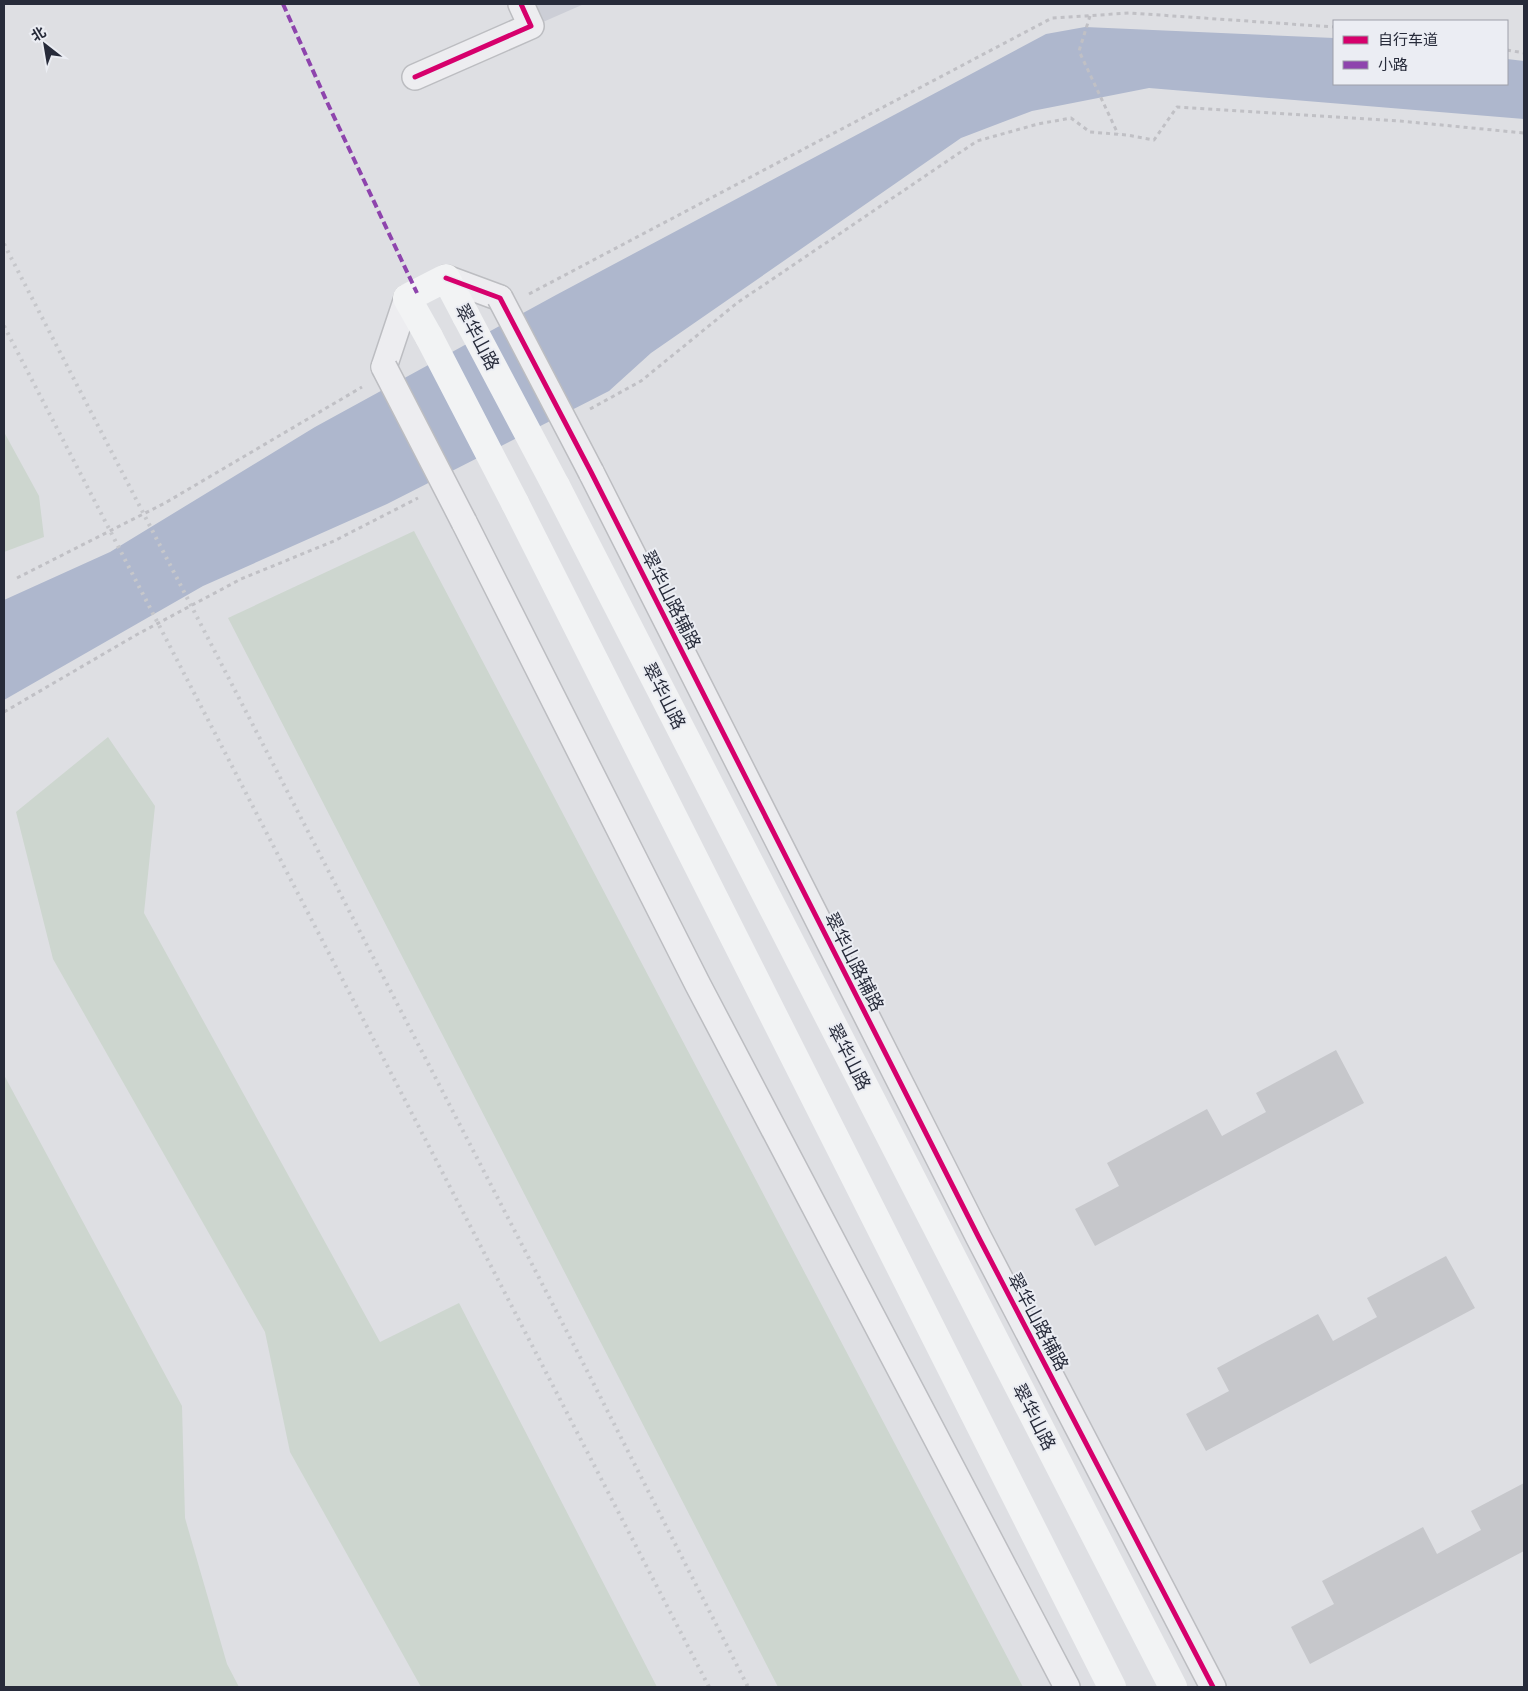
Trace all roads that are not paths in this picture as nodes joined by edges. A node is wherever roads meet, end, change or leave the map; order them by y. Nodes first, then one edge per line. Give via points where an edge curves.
1 (521, 4) edge
2 (415, 77) dead end
3 (446, 278) junction
4 (407, 298) junction
5 (1067, 1687) edge
6 (1112, 1687) edge
7 (1173, 1687) edge
8 (1214, 1687) edge

1 - 2 street via 531,26
3 - 4 main road
3 - 7 main road, 翠华山路, bridge
3 - 8 street, 翠华山路辅路, bridge via 500,298 979,1238
4 - 5 street, bridge via 384,367 698,985
4 - 6 main road, bridge via 515,503

